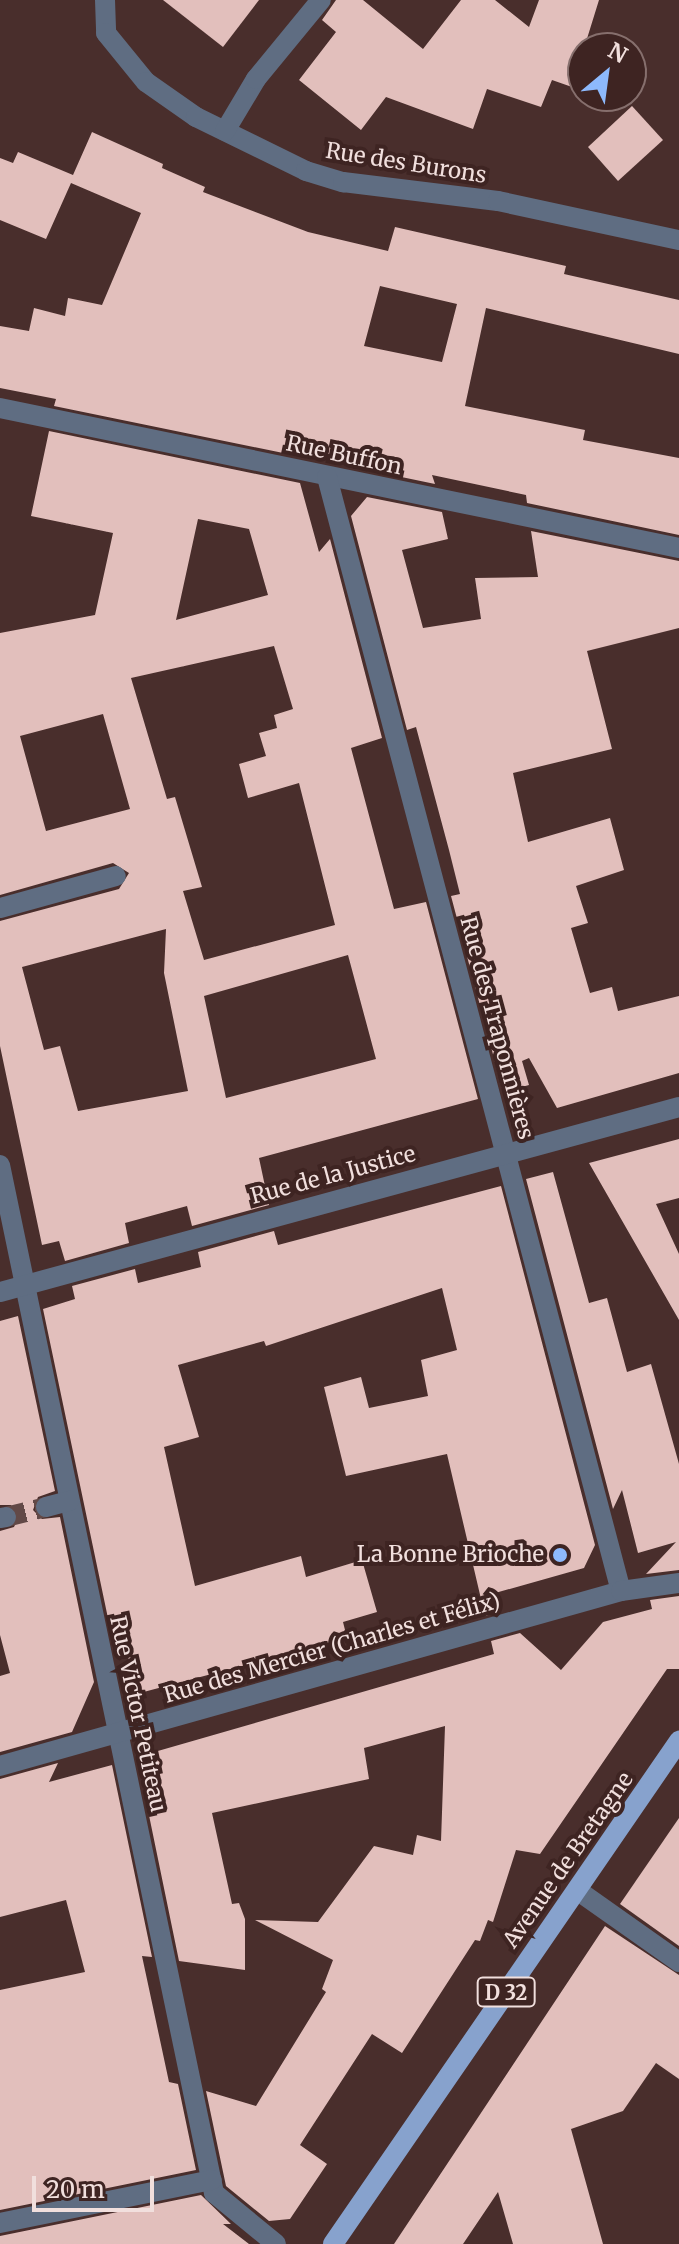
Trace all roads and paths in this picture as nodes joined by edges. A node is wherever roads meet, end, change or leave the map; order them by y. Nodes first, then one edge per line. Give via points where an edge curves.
1 (105, 0) edge
2 (321, 0) edge
3 (225, 131) junction
4 (679, 240) edge
5 (0, 408) edge
6 (327, 477) junction
7 (679, 548) edge
8 (116, 876) dead end
9 (0, 908) edge
10 (679, 1107) edge
11 (505, 1153) junction
12 (0, 1165) edge
13 (25, 1285) junction
14 (0, 1292) edge
15 (69, 1501) junction
16 (46, 1507) tunnel mouth
17 (679, 1583) edge
18 (621, 1591) junction
19 (117, 1734) junction
20 (679, 1741) edge
21 (0, 1766) edge
22 (577, 1890) junction
23 (679, 1962) edge
24 (212, 2180) junction
25 (0, 2223) edge
26 (276, 2244) edge
27 (333, 2244) edge

1 - 3 street, Rue des Burons via 106,33 118,54 166,99
2 - 3 street via 256,79
3 - 4 street, Rue des Burons via 306,171 343,182 498,201
5 - 6 street, Rue Buffon
6 - 7 street, Rue Buffon
6 - 11 street, Rue des Traponnières
8 - 9 street
10 - 11 street, Rue de la Justice
11 - 13 street, Rue de la Justice
11 - 18 street, Rue des Traponnières
12 - 13 street, Rue Victor Petiteau
13 - 14 street, Rue de la Justice
13 - 15 street, Rue Victor Petiteau
15 - 16 street
15 - 19 street, Rue Victor Petiteau
17 - 18 street, Rue des Mercier (Charles et Félix)
18 - 19 street, Rue des Mercier (Charles et Félix)
19 - 21 street, Rue des Mercier (Charles et Félix)
19 - 24 street, Rue Victor Petiteau
20 - 22 main road, Avenue de Bretagne / D 32
22 - 23 street
22 - 27 main road, Avenue de Bretagne / D 32
24 - 25 street
24 - 26 street, Rue Victor Petiteau via 221,2201

